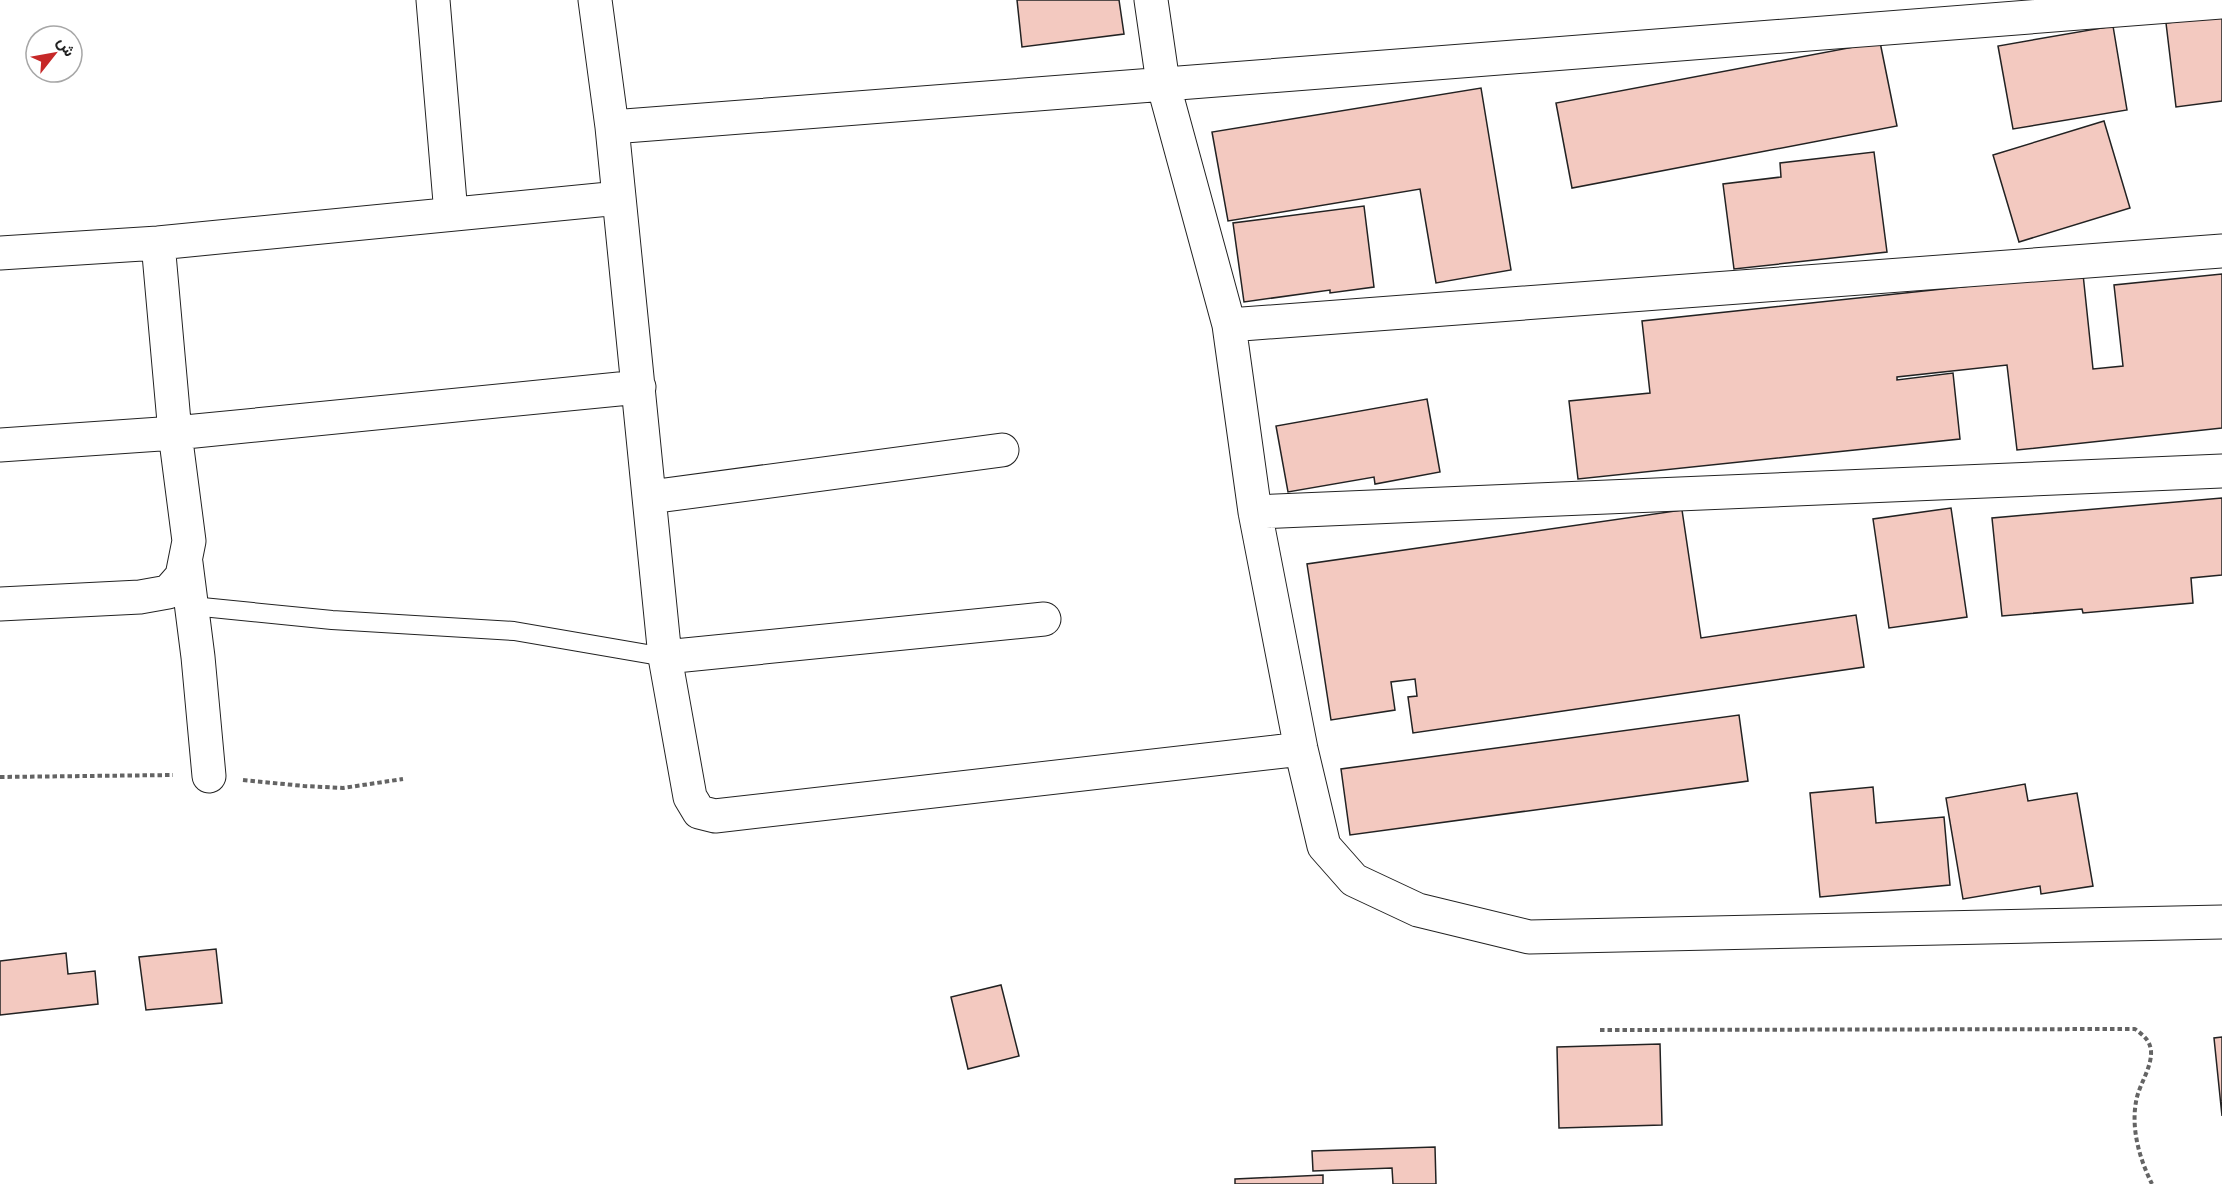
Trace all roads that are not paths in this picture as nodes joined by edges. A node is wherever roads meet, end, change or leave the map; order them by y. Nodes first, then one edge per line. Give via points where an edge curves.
1 (433, 0) edge
2 (595, 0) edge
3 (1151, 0) edge
4 (2222, 2) edge
5 (1163, 83) junction
6 (612, 127) junction
7 (619, 198) junction
8 (450, 214) junction
9 (158, 243) junction
10 (2222, 251) edge
11 (0, 253) edge
12 (1229, 325) junction
13 (639, 387) junction
14 (175, 433) junction
15 (0, 445) edge
16 (1002, 450) dead end
17 (2222, 471) edge
18 (650, 497) junction
19 (1254, 512) junction
20 (186, 562) junction
21 (0, 604) edge
22 (192, 606) junction
23 (1044, 619) dead end
24 (666, 657) junction
25 (1301, 750) junction
26 (208, 776) dead end
27 (2222, 922) edge

1 - 8 street
2 - 6 street
3 - 5 street
4 - 5 street
5 - 6 street
5 - 12 street
6 - 7 street
7 - 8 street
7 - 13 street
8 - 9 street
9 - 11 street
9 - 14 street
10 - 12 street
12 - 19 street
13 - 14 street
13 - 18 street
14 - 15 street
14 - 20 street via 189,541
16 - 18 street
17 - 19 street
18 - 24 street
19 - 25 street
20 - 21 street via 182,576 168,592
20 - 22 street
22 - 24 lane via 332,620 514,631
22 - 26 street
23 - 24 street
24 - 25 street via 690,797 705,815
25 - 27 street via 1324,846 1354,880 1418,909 1529,937

